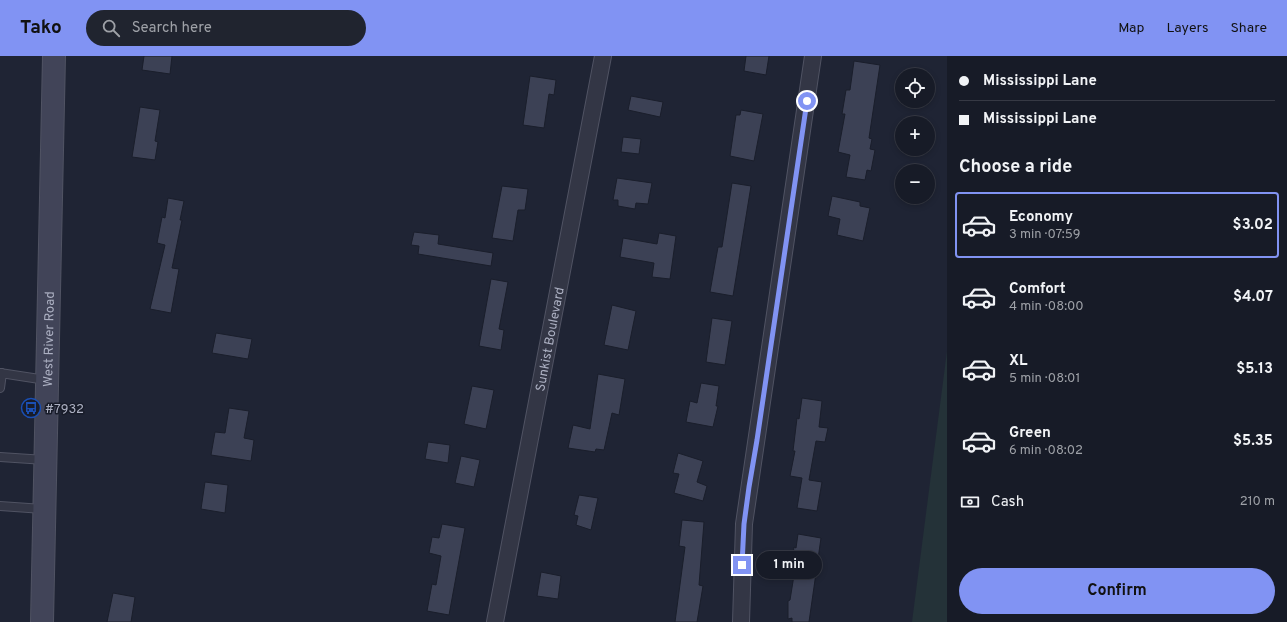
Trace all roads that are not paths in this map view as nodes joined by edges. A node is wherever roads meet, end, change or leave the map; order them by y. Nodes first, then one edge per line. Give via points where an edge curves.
1 (54, 56) edge
2 (603, 56) edge
3 (813, 56) edge
4 (1, 373) edge
5 (47, 380) junction
6 (0, 388) edge
7 (0, 457) edge
8 (45, 460) junction
9 (0, 506) edge
10 (44, 510) junction
11 (42, 622) edge
12 (495, 622) edge
13 (741, 622) edge

1 - 5 street, West River Road
2 - 12 street, Sunkist Boulevard
3 - 13 street via 745,516
4 - 5 lane
4 - 6 lane
5 - 8 street, West River Road
7 - 8 lane
8 - 10 street, West River Road
9 - 10 lane
10 - 11 street, West River Road

